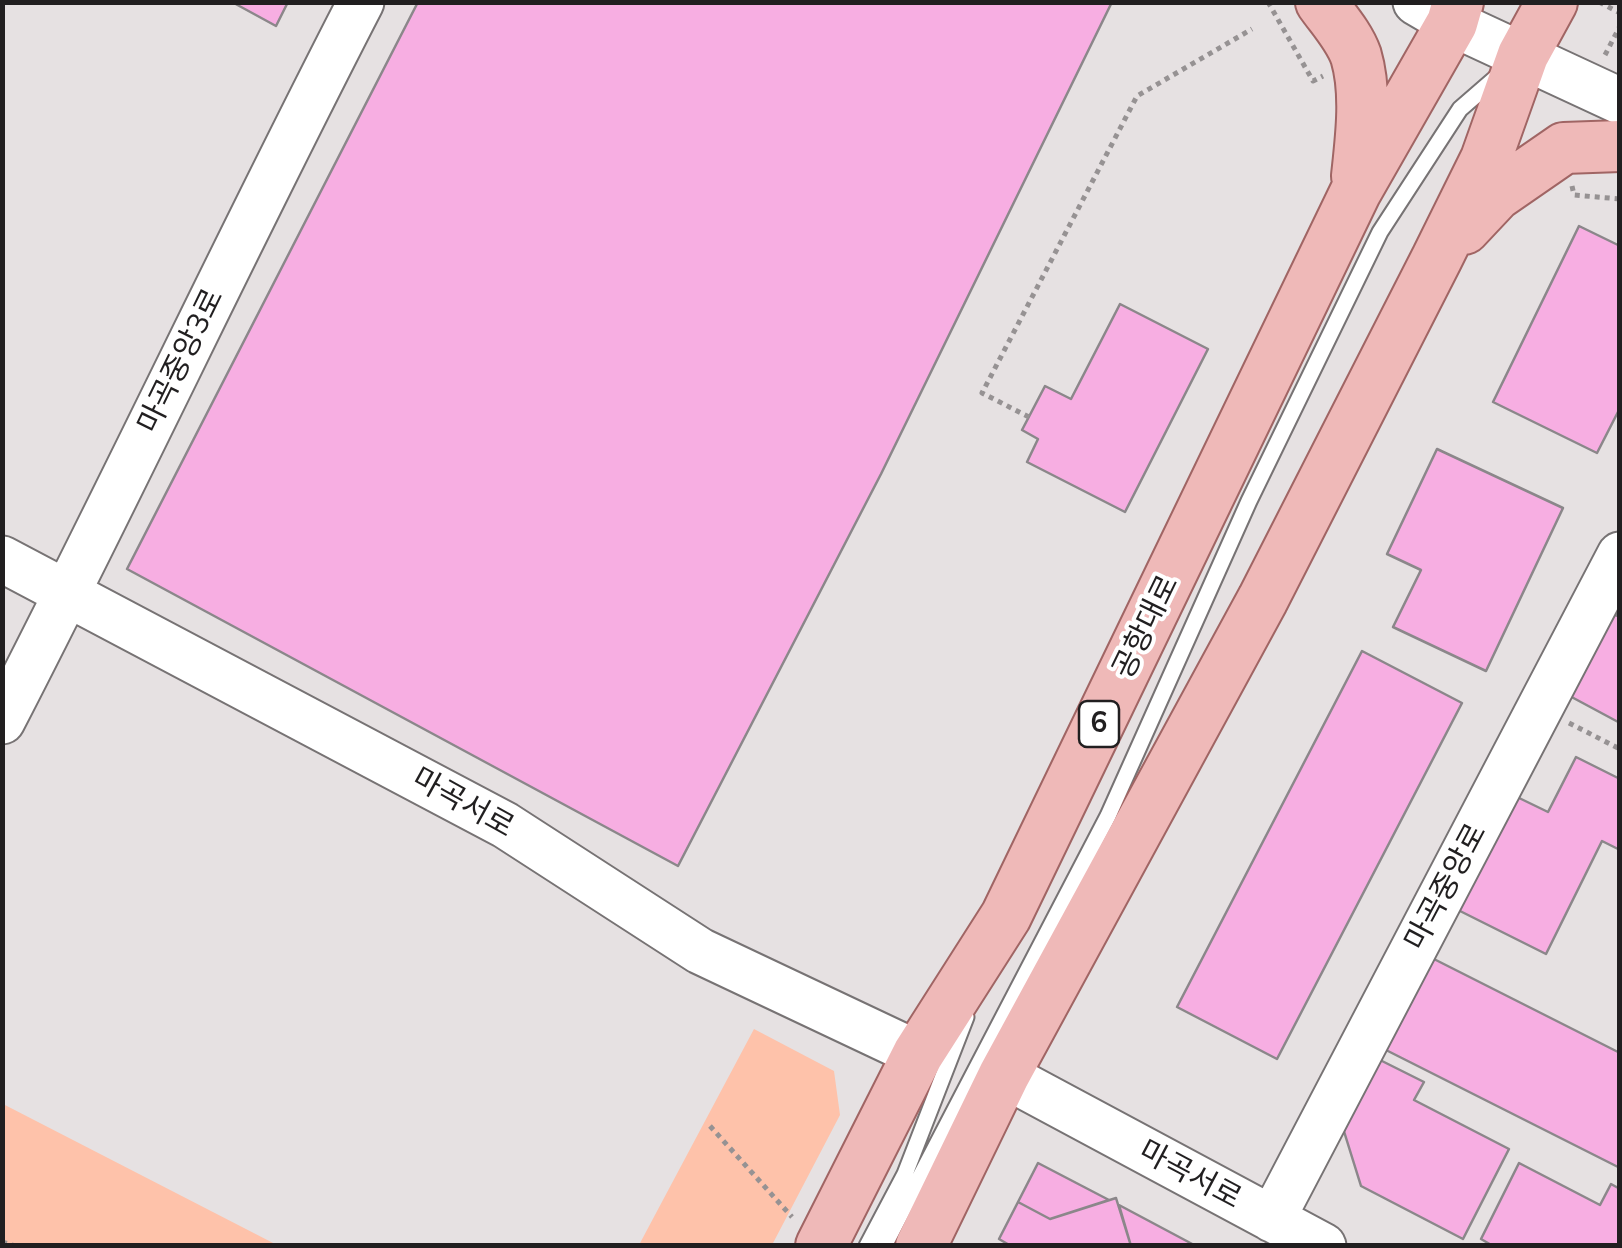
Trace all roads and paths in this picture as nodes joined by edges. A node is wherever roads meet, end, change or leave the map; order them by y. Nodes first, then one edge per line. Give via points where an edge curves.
1 (361, 2) edge
2 (1268, 2) edge
3 (1321, 2) edge
4 (1552, 2) edge
5 (1600, 2) edge
6 (1451, 8) edge
7 (1620, 14) edge
8 (1252, 29) dead end
9 (1523, 56) junction
10 (1322, 76) dead end
11 (1620, 101) edge
12 (1620, 146) edge
13 (1356, 191) junction
14 (1574, 195) dead end
15 (1620, 198) edge
16 (1436, 258) junction
17 (1028, 417) dead end
18 (1620, 555) edge
19 (2, 559) edge
20 (68, 594) junction
21 (1540, 707) junction
22 (2, 721) edge
23 (1620, 749) edge
24 (1006, 916) junction
25 (977, 990) dead end
26 (970, 1008) dead end
27 (918, 1054) junction
28 (1004, 1075) junction
29 (710, 1126) dead end
30 (1272, 1219) junction
31 (808, 1233) edge
32 (2, 1242) edge
33 (14, 1246) edge
34 (867, 1246) edge
35 (884, 1246) edge
36 (921, 1246) edge
37 (1324, 1246) edge

1 - 20 street, 마곡중앙3로
2 - 10 path via 1313,82
3 - 13 main road via 1356,57
4 - 9 main road
5 - 7 path
6 - 9 street
6 - 13 main road, 공항대로 / 6
8 - 17 path via 1137,96 982,393
9 - 11 street
9 - 16 main road via 1486,159
9 - 35 lane via 1460,109 1380,232 1249,501 1108,816
12 - 16 main road via 1564,148 1496,194
13 - 24 main road, 공항대로 / 6
14 - 15 path
16 - 28 main road via 1263,599
18 - 21 street, 마곡중앙로
19 - 20 street, 마곡서로
20 - 22 street, 마곡중앙3로
20 - 27 street, 마곡서로 via 505,825 700,951
21 - 23 path
21 - 30 street, 마곡중앙로
24 - 25 lane
24 - 27 main road, 공항대로 / 6
26 - 34 lane via 905,1174
27 - 31 main road, 공항대로 / 6
28 - 30 street, 마곡서로
28 - 36 main road
29 - 31 path
30 - 37 street, 마곡서로
32 - 33 path

